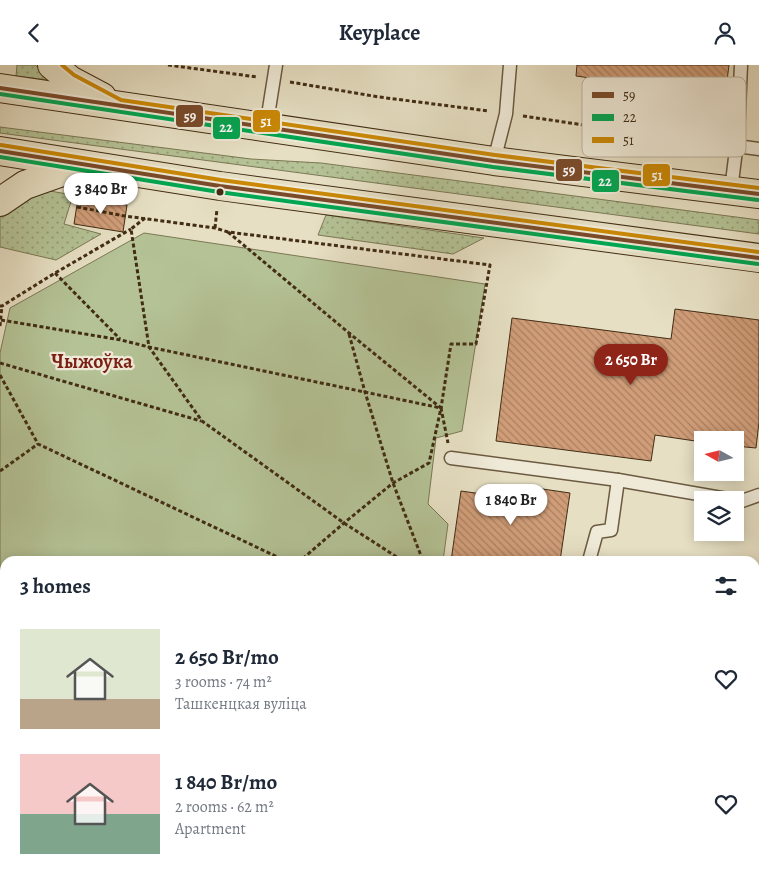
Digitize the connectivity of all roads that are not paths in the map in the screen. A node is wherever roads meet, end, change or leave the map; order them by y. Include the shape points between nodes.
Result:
1 (52, 65) edge
2 (276, 65) edge
3 (510, 65) edge
4 (0, 88) edge
5 (119, 106) junction
6 (266, 127) junction
7 (746, 144) edge
8 (759, 149) edge
9 (0, 151) edge
10 (735, 157) edge
11 (494, 161) junction
12 (83, 165) junction
13 (731, 190) junction
14 (759, 194) edge
15 (0, 202) edge
16 (759, 258) edge
17 (451, 458) road end
18 (618, 479) junction
19 (694, 493) edge
20 (759, 495) edge
21 (744, 500) edge
22 (590, 556) edge

1 - 5 main road via 70,79
2 - 6 lane
3 - 11 lane via 506,114
4 - 5 main road
5 - 6 main road
6 - 11 main road
7 - 8 lane
9 - 12 main road
10 - 13 lane
11 - 13 main road
12 - 15 main road via 25,185
12 - 16 main road via 230,188
13 - 14 main road
17 - 18 lane
18 - 19 lane
18 - 22 lane via 611,530 597,532
20 - 21 lane

